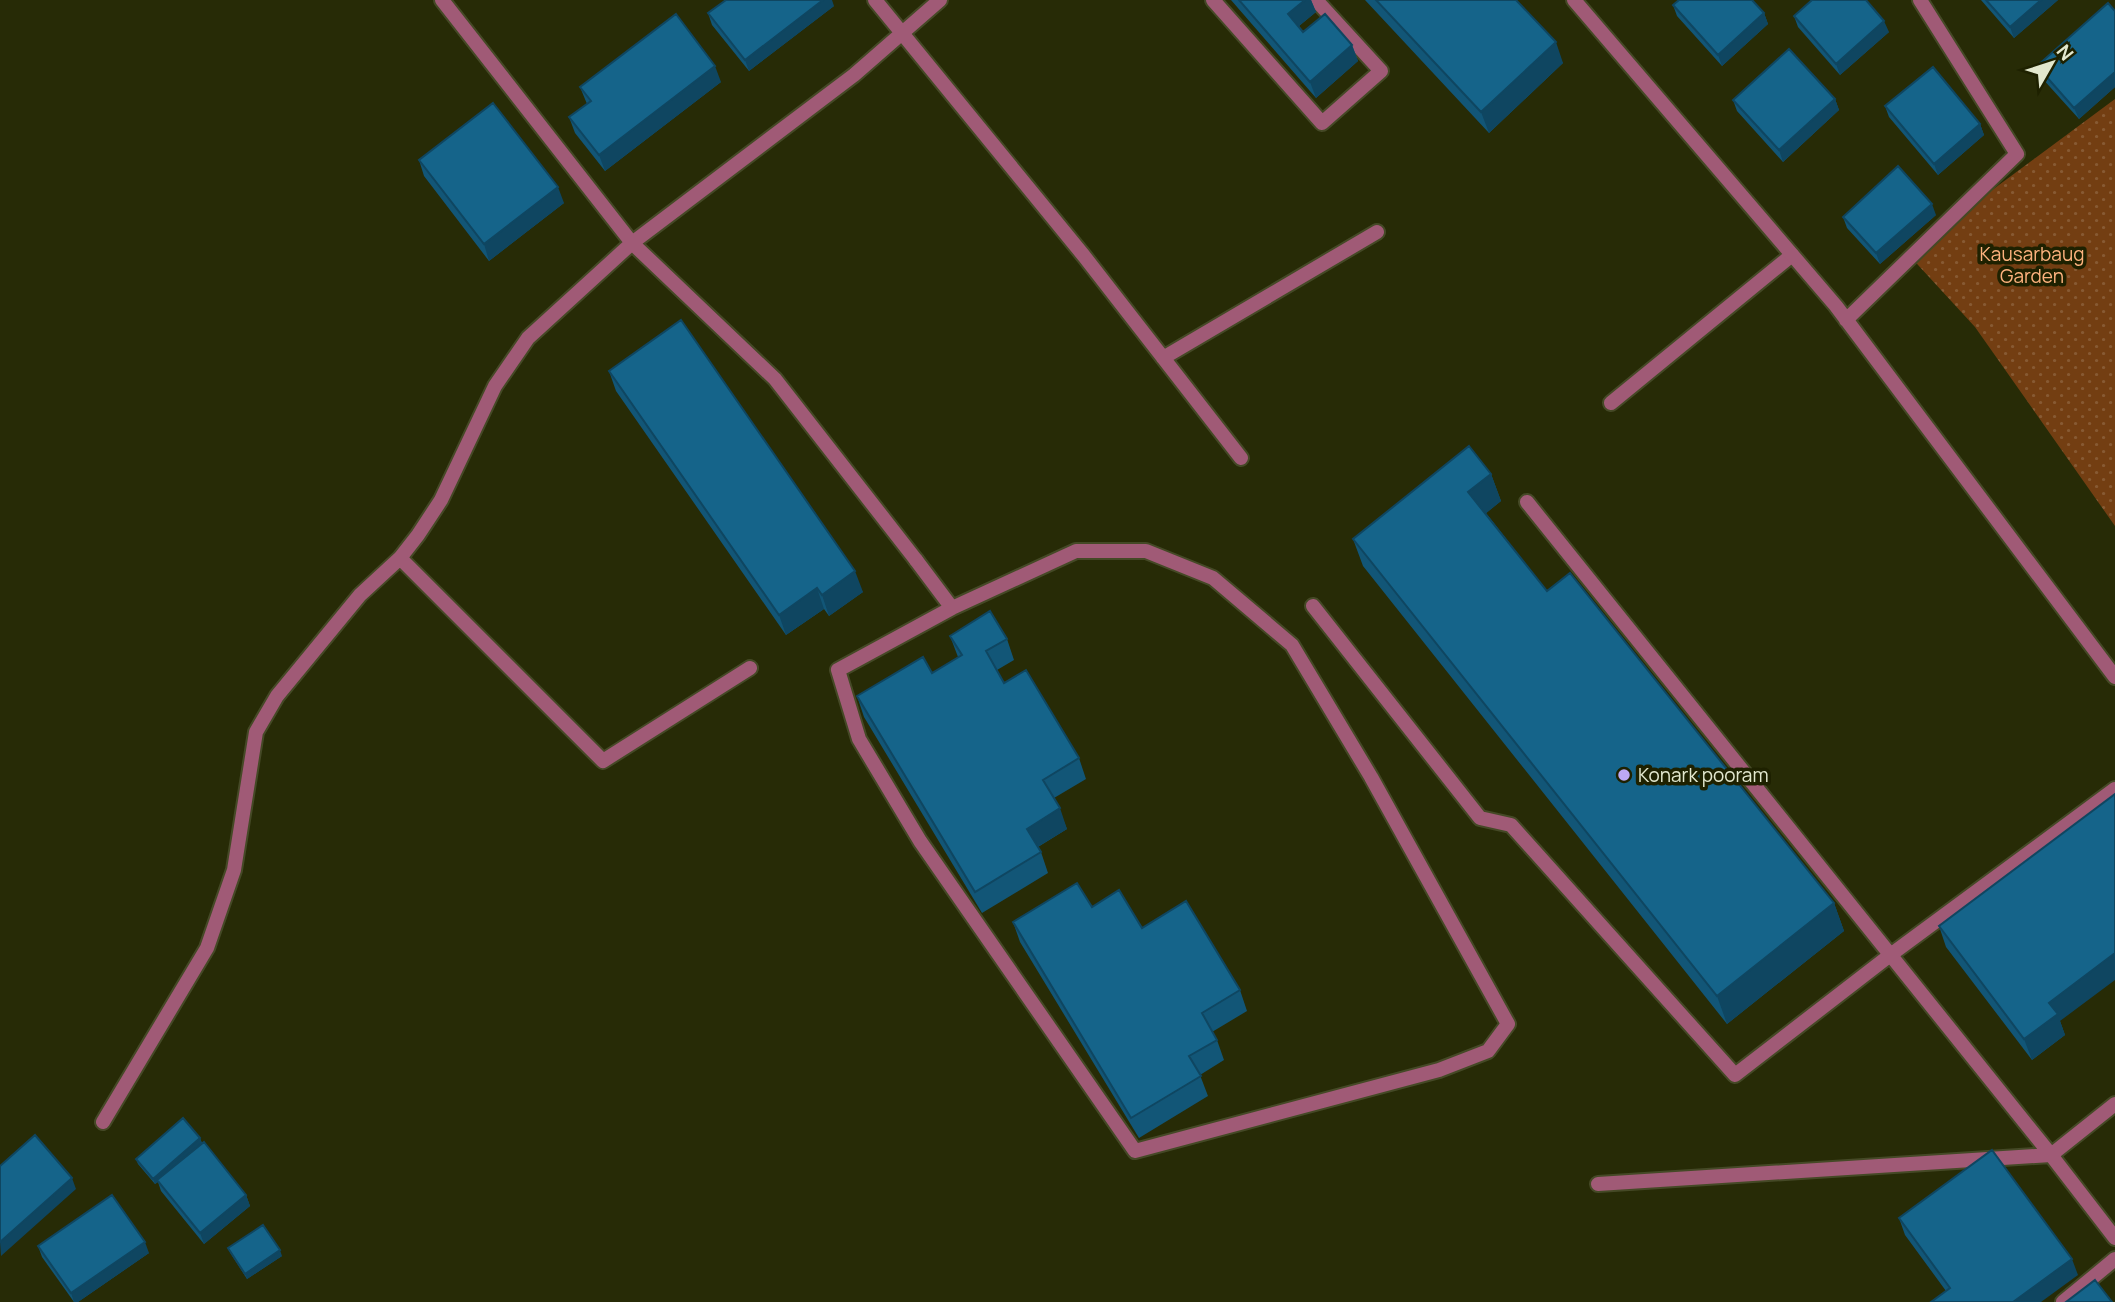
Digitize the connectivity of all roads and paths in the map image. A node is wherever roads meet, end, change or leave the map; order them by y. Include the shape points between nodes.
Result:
1 (442, 0) edge
2 (875, 0) edge
3 (940, 0) edge
4 (1213, 0) edge
5 (1316, 0) edge
6 (1574, 0) edge
7 (1920, 0) edge
8 (902, 33) junction
9 (1377, 232) dead end
10 (632, 243) junction
11 (1792, 256) junction
12 (1846, 320) junction
13 (1163, 358) junction
14 (1611, 404) dead end
15 (1241, 458) dead end
16 (1527, 502) dead end
17 (400, 558) junction
18 (1313, 606) dead end
19 (952, 608) junction
20 (750, 667) dead end
21 (2115, 677) edge
22 (2115, 789) edge
23 (1889, 956) junction
24 (2115, 1104) edge
25 (103, 1122) dead end
26 (2051, 1155) junction
27 (1598, 1184) dead end
28 (2115, 1238) edge
29 (2115, 1259) edge
30 (2063, 1302) edge

1 - 10 street
2 - 8 street
3 - 8 street
4 - 5 street via 1322,123 1381,71
6 - 11 street
7 - 12 street via 2017,154
8 - 10 street via 854,75
8 - 13 street
9 - 13 street
10 - 17 street via 528,338 495,386 441,500
10 - 19 street via 775,379
11 - 12 street
11 - 14 street
12 - 21 street
13 - 15 street
16 - 23 street
17 - 20 street via 603,761
17 - 25 street via 360,595 285,686 256,732 234,870 207,947
18 - 23 street via 1480,818 1511,824 1735,1075
19 - 19 street via 1076,551 1146,551 1213,578 1292,645 1371,777 1508,1024 1488,1051 1439,1070 1135,1151 920,841 859,739 838,670
22 - 23 street
23 - 26 street
24 - 26 street
26 - 27 street
26 - 28 street
29 - 30 street

